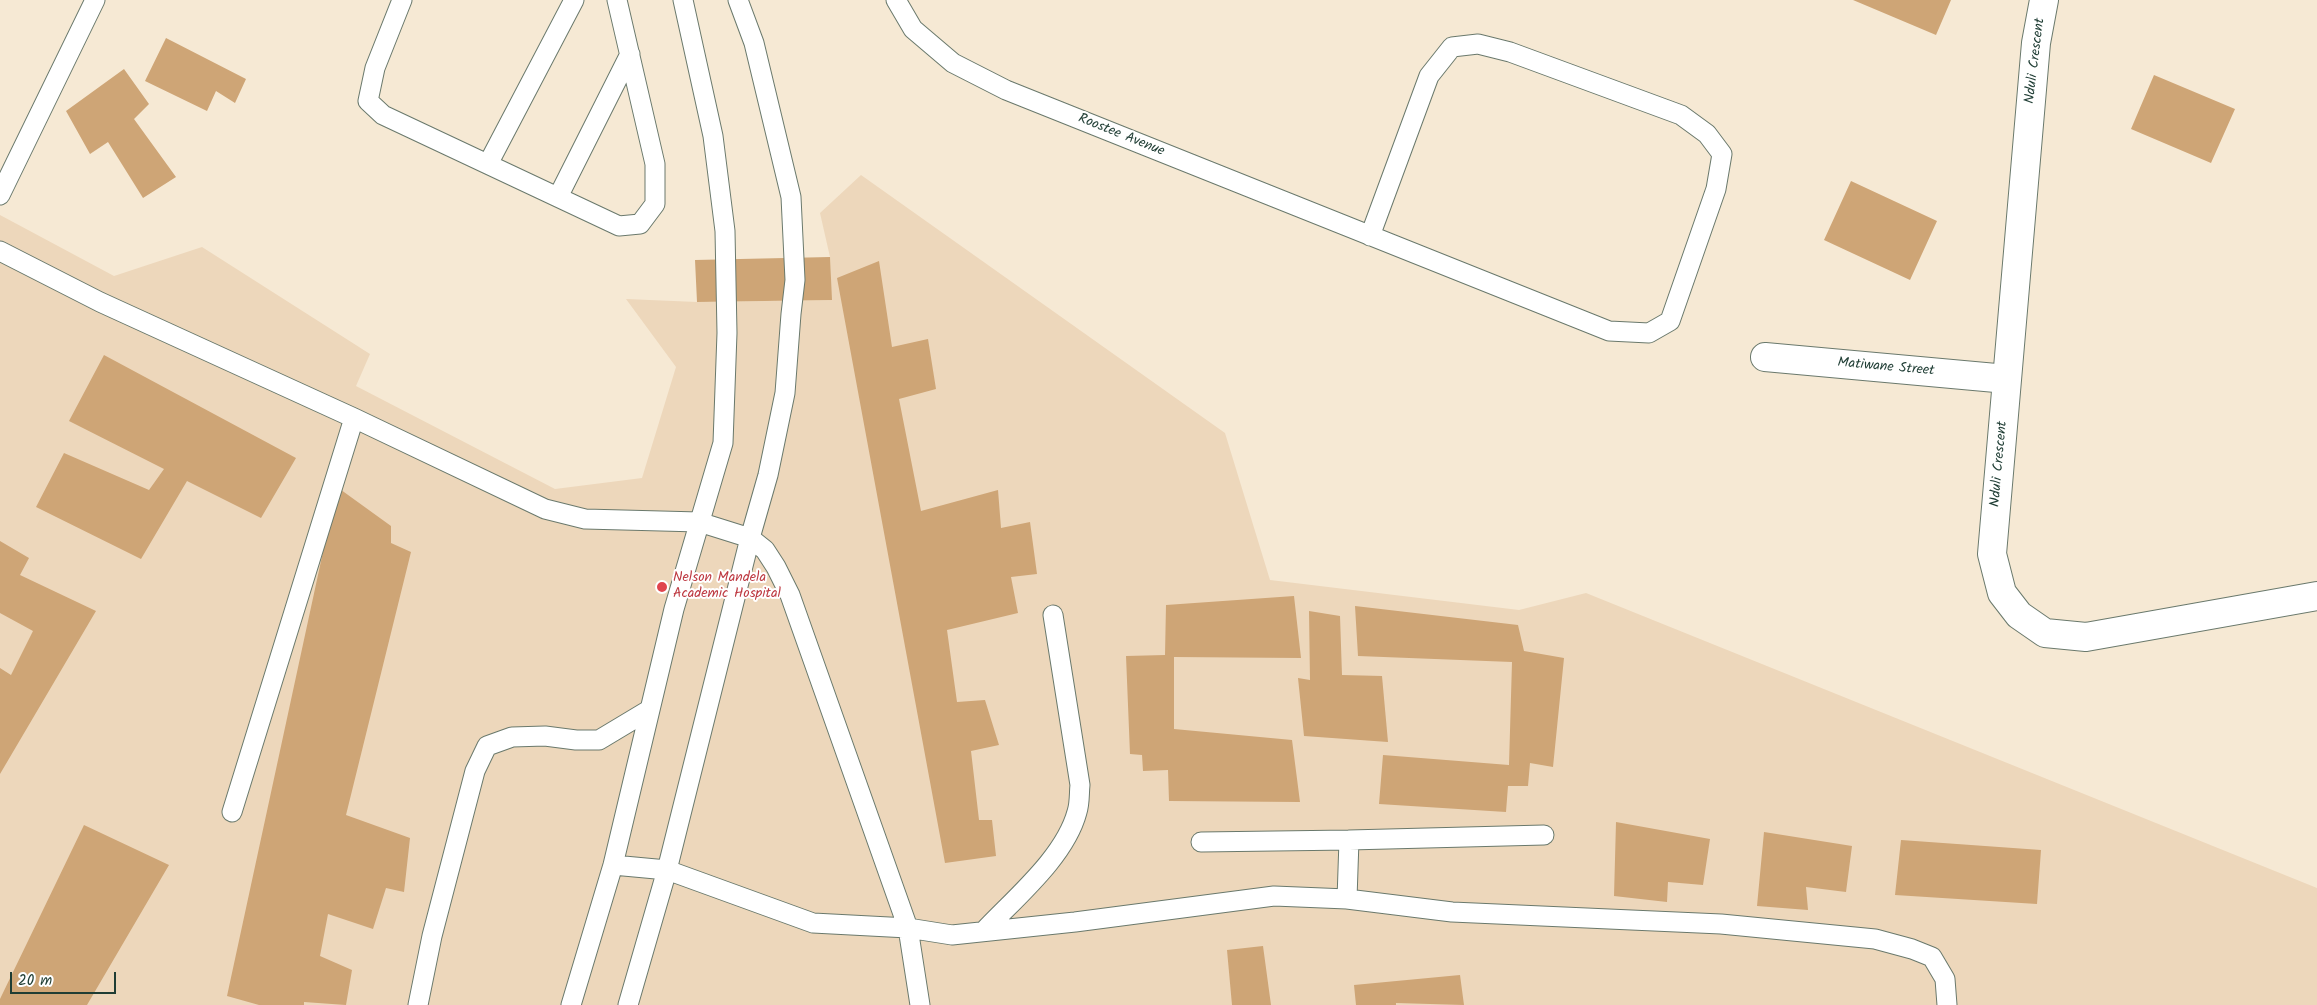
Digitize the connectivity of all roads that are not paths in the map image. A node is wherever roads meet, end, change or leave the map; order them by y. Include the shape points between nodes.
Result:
1 (95, 0) edge
2 (402, 0) edge
3 (574, 0) edge
4 (617, 0) edge
5 (683, 0) edge
6 (738, 0) edge
7 (896, 0) edge
8 (2044, 0) edge
9 (630, 54) junction
10 (488, 164) junction
11 (0, 195) edge
12 (558, 197) junction
13 (1370, 236) junction
14 (0, 251) edge
15 (1765, 357) dead end
16 (2007, 379) junction
17 (354, 418) junction
18 (699, 522) junction
19 (750, 538) junction
20 (2317, 596) edge
21 (1053, 615) dead end
22 (648, 710) junction
23 (232, 812) dead end
24 (1544, 835) dead end
25 (1349, 840) junction
26 (1201, 842) dead end
27 (613, 866) junction
28 (667, 870) junction
29 (1347, 899) junction
30 (908, 928) junction
31 (984, 931) junction
32 (418, 1005) edge
33 (571, 1005) edge
34 (628, 1005) edge
35 (920, 1005) edge
36 (1947, 1005) edge

1 - 11 lane
2 - 10 lane via 375,68 368,101 383,114
3 - 10 lane
4 - 9 lane
5 - 18 lane via 713,136 725,231 727,333 723,443
6 - 19 lane via 754,43 791,198 796,280 790,314 785,393 768,475
7 - 13 lane, Roostee Avenue via 913,29 953,63 1006,90
8 - 16 street, Nduli Crescent via 2036,43
9 - 12 lane
9 - 12 lane via 655,164 655,204 640,224 619,226
10 - 12 lane
13 - 13 lane, Roostee Avenue via 1609,331 1649,332 1670,321 1716,189 1722,154 1707,134 1682,115 1510,52 1478,44 1452,46 1429,76
14 - 17 lane via 100,302
15 - 16 street, Matiwane Street
16 - 20 street, Nduli Crescent via 1992,554 2002,593 2019,616 2045,633 2086,637
17 - 18 lane via 545,509 585,519
17 - 23 lane
18 - 19 lane
18 - 22 lane
19 - 28 lane
19 - 30 lane via 770,558 790,596
21 - 31 lane via 1080,785 1078,811 1067,836 1045,867
22 - 27 lane
22 - 32 lane via 599,740 512,737 488,746 475,771 432,936
24 - 25 lane
25 - 26 lane
25 - 29 lane
27 - 28 lane
27 - 33 lane
28 - 30 lane via 813,923
28 - 34 lane
29 - 31 lane via 1274,896
29 - 36 lane via 1452,912 1720,924 1875,939 1932,957 1945,979
30 - 31 lane via 952,935
30 - 35 lane

